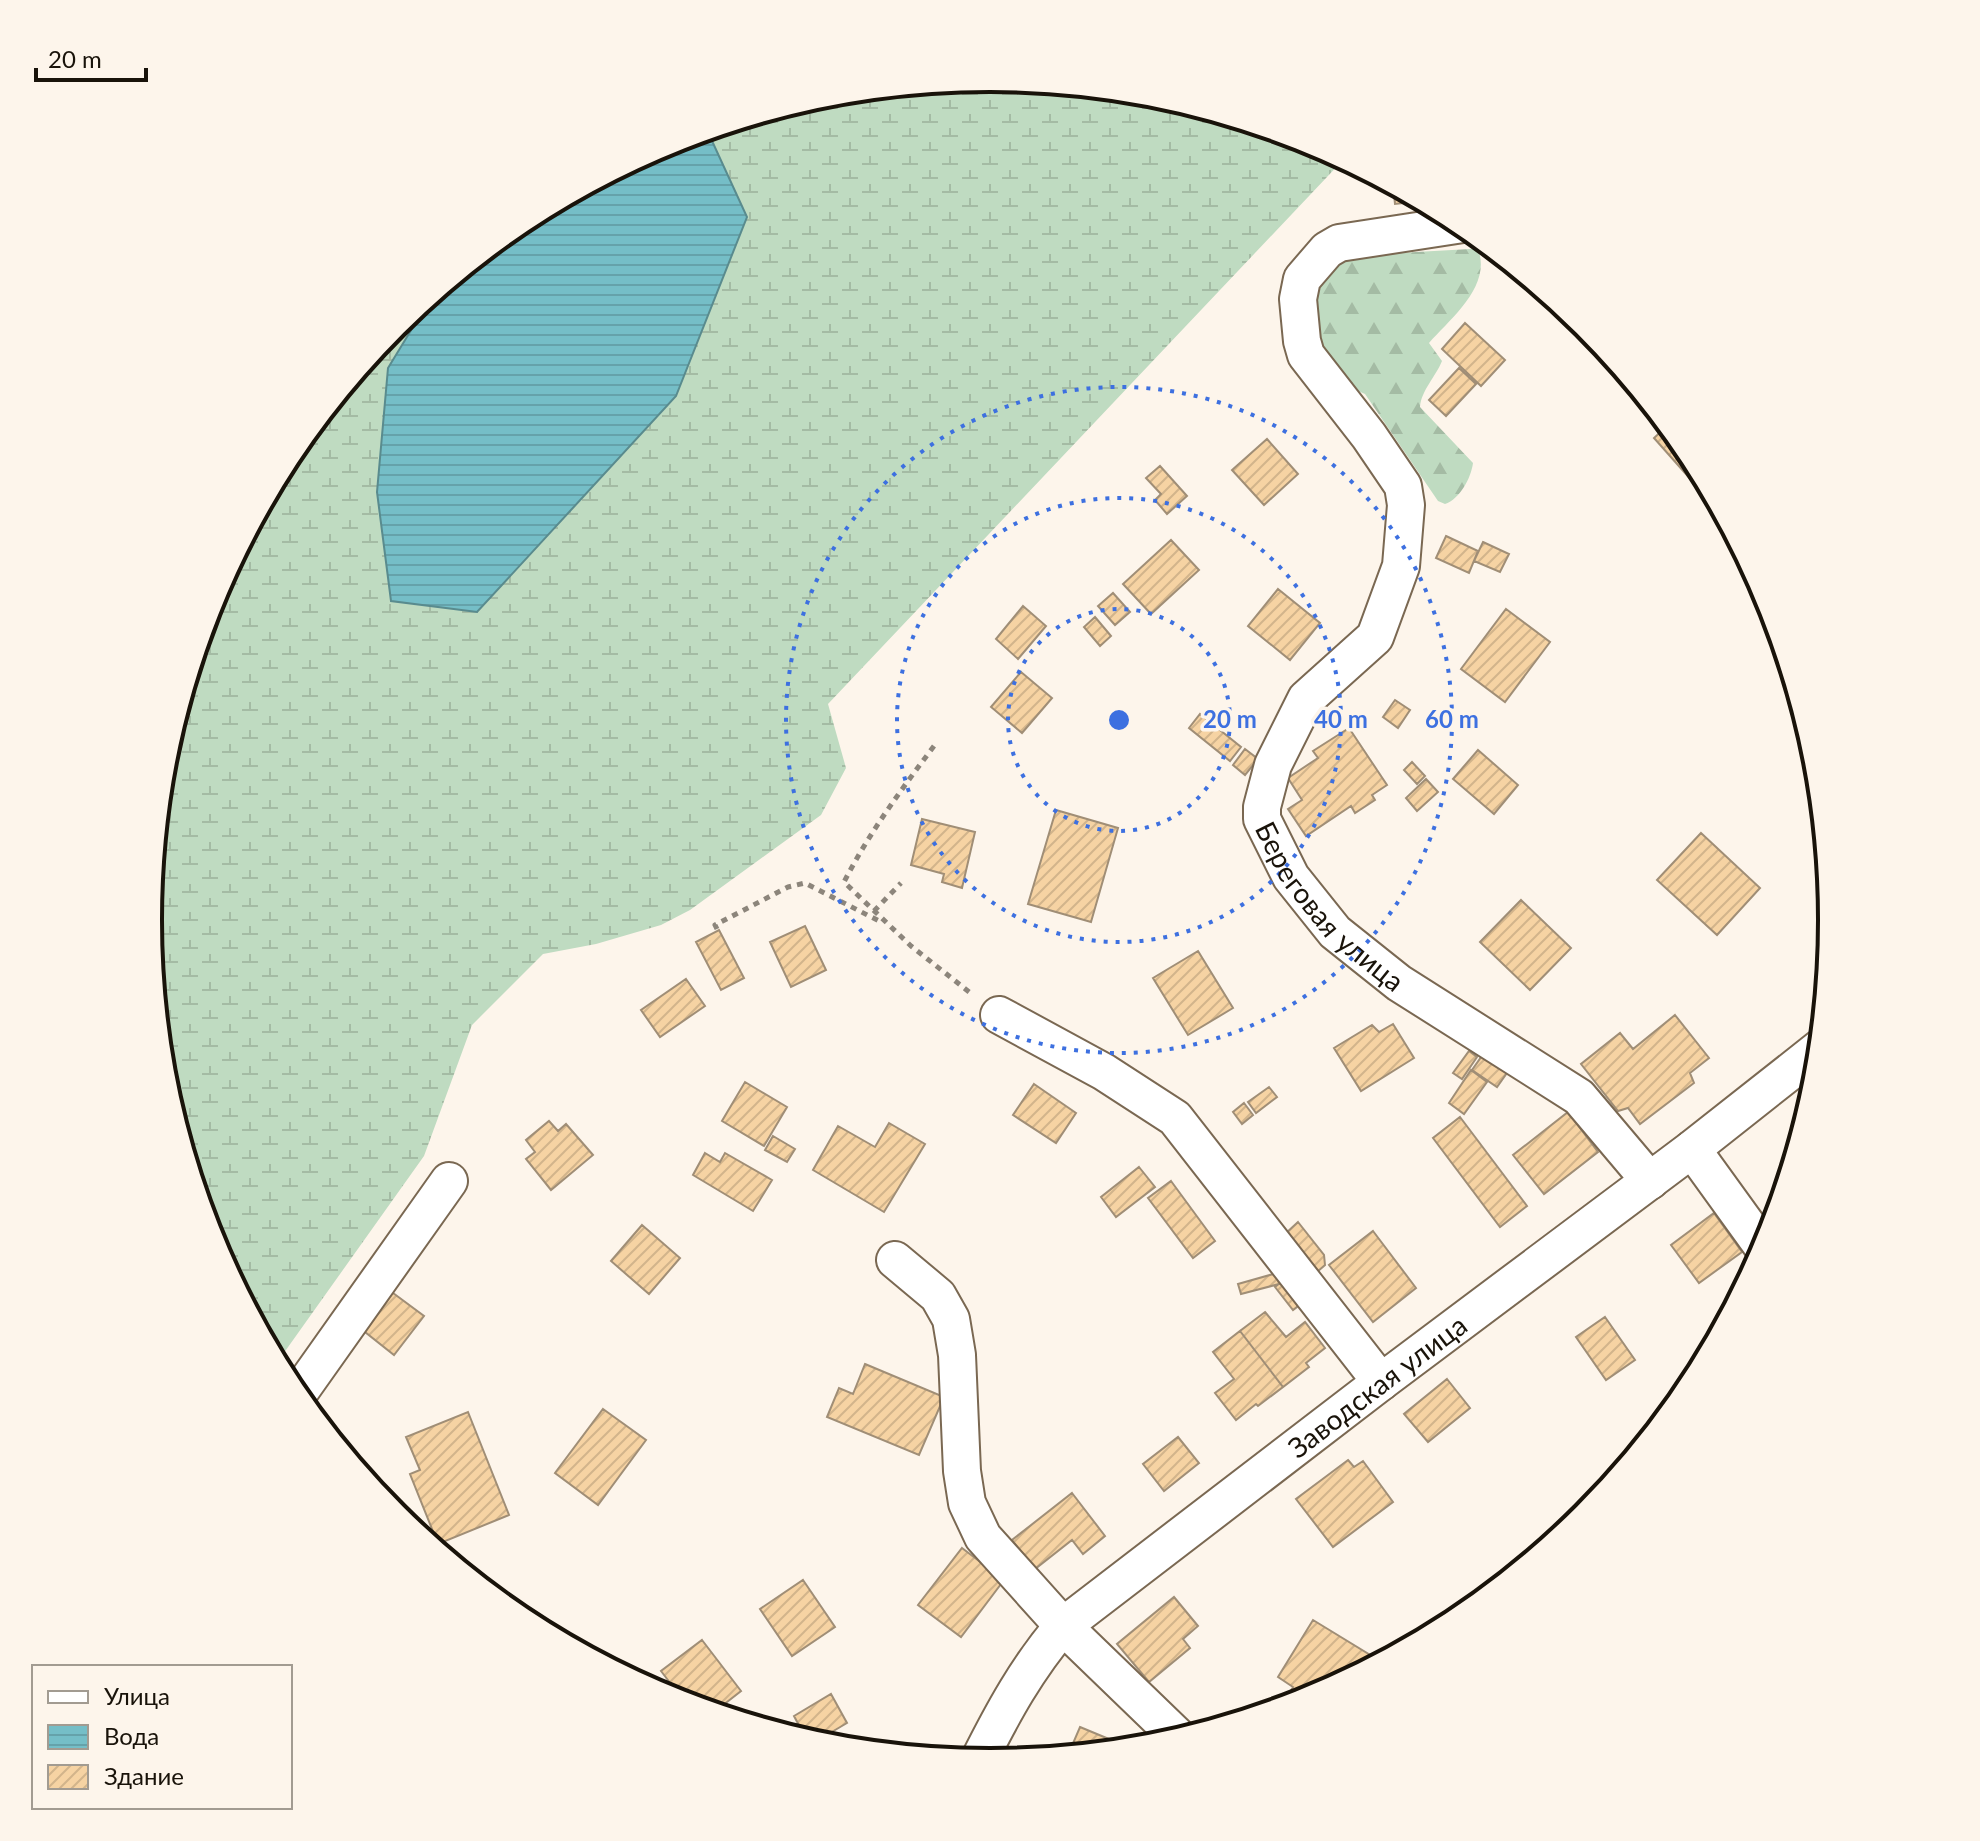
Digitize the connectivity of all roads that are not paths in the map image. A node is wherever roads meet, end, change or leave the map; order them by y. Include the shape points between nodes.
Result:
1 (1442, 227) edge
2 (999, 1015) road end
3 (1807, 1059) edge
4 (1692, 1149) junction
5 (449, 1181) dead end
6 (1650, 1181) junction
7 (1755, 1237) edge
8 (895, 1260) dead end
9 (1381, 1382) junction
10 (304, 1385) edge
11 (1063, 1626) junction
12 (1170, 1729) edge
13 (984, 1749) edge

1 - 6 street, Береговая улица via 1344,241 1327,250 1302,279 1298,299 1306,355 1403,486 1406,528 1399,577 1375,637 1306,699 1273,765 1261,813 1291,877 1335,932 1399,983 1579,1097
2 - 9 street via 1175,1118
3 - 4 street, Заводская улица
4 - 6 street, Заводская улица
4 - 7 street
5 - 10 street
6 - 9 street, Заводская улица
8 - 11 street via 938,1296 951,1319 962,1471 972,1514 983,1537
9 - 11 street, Заводская улица
11 - 12 street
11 - 13 street, Заводская улица via 1009,1699

